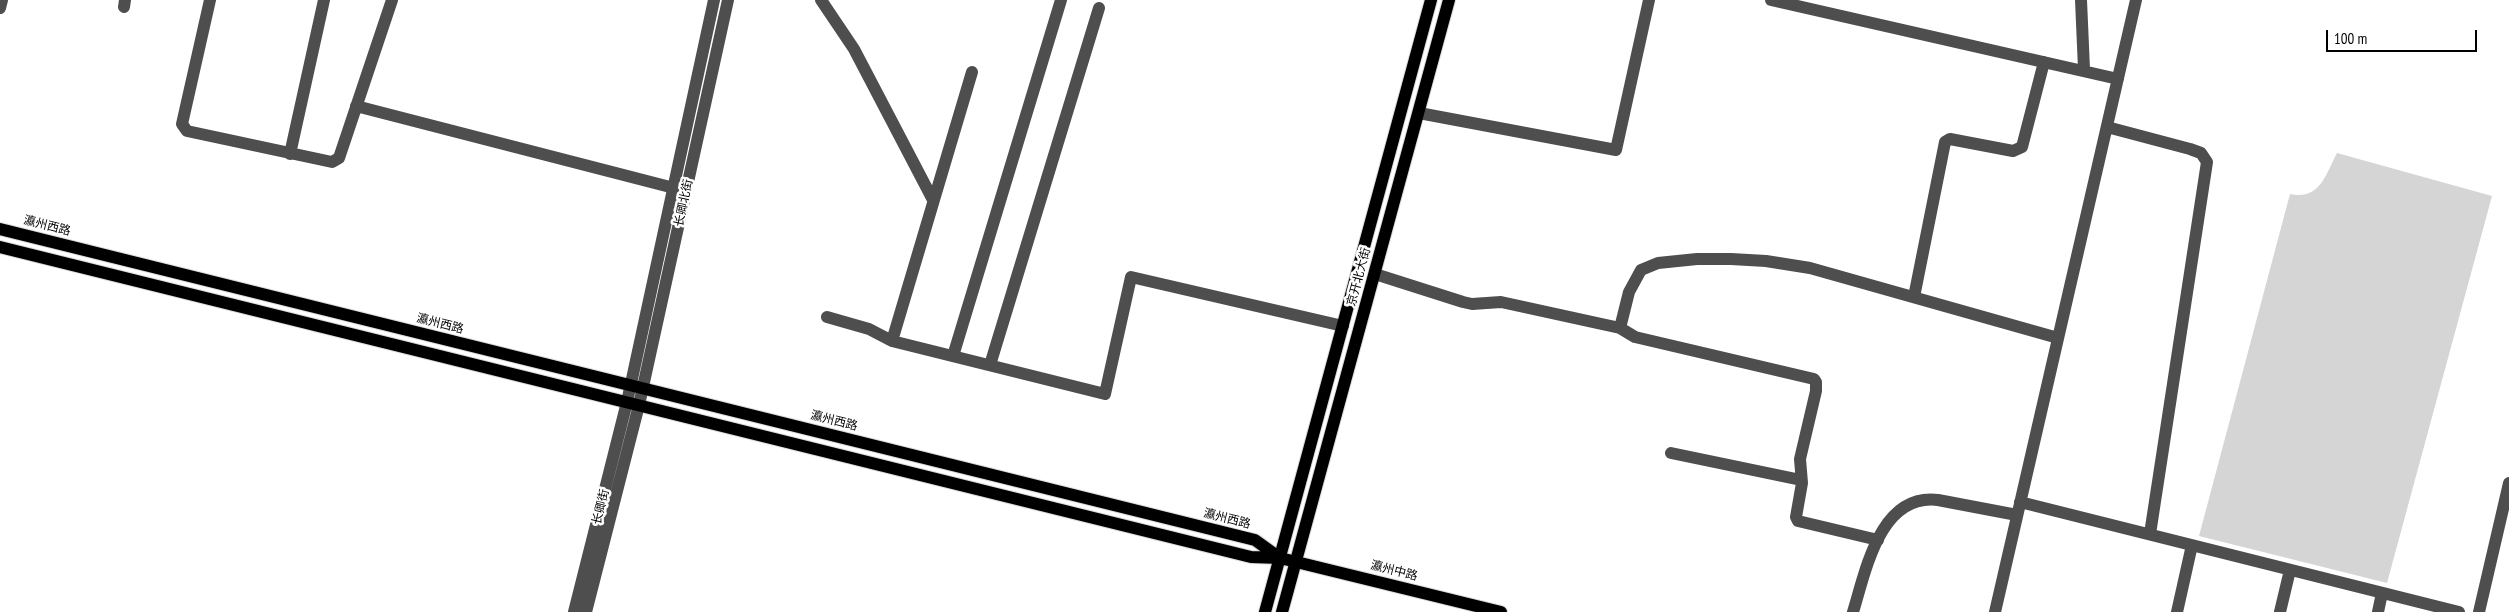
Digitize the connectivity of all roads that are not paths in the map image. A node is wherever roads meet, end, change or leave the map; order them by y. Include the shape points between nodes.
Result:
1 (2, 0) edge
2 (210, 0) edge
3 (324, 0) edge
4 (392, 0) edge
5 (714, 0) edge
6 (728, 0) edge
7 (822, 0) edge
8 (1061, 0) edge
9 (1431, 0) edge
10 (1449, 0) edge
11 (1649, 0) edge
12 (1771, 0) edge
13 (2081, 0) edge
14 (2136, 0) edge
15 (0, 8) edge
16 (1099, 8) dead end
17 (2044, 62) junction
18 (2084, 69) dead end
19 (972, 72) dead end
20 (2118, 79) junction
21 (356, 106) junction
22 (1419, 113) junction
23 (2106, 127) junction
24 (290, 154) junction
25 (674, 188) junction
26 (934, 200) junction
27 (0, 229) edge
28 (0, 247) edge
29 (1374, 274) junction
30 (1914, 297) junction
31 (827, 316) dead end
32 (1343, 326) junction
33 (1620, 328) junction
34 (2058, 338) junction
35 (892, 341) junction
36 (953, 356) junction
37 (990, 365) junction
38 (637, 387) junction
39 (633, 404) junction
40 (1671, 453) dead end
41 (1801, 480) junction
42 (2509, 483) edge
43 (2020, 502) junction
44 (2017, 515) junction
45 (2150, 534) junction
46 (1878, 540) junction
47 (2192, 545) junction
48 (1280, 558) junction
49 (1295, 562) junction
50 (2290, 570) junction
51 (2382, 593) junction
52 (577, 611) edge
53 (1265, 612) edge
54 (1282, 612) edge
55 (1501, 612) edge
56 (1853, 612) edge
57 (1995, 612) edge
58 (2177, 612) edge
59 (2280, 612) edge
60 (2378, 612) edge
61 (2459, 612) edge
62 (2479, 612) edge

1 - 15 street
2 - 24 street via 182,124 187,131
3 - 24 street
4 - 21 street
5 - 25 street, 长卿北街
6 - 38 street, 长卿北街
7 - 26 street via 854,49
8 - 36 street
9 - 32 main road, 京开北大街
10 - 22 main road, 京开北大街
11 - 22 street via 1616,150
12 - 17 street
13 - 18 street
14 - 20 street
16 - 37 street
17 - 20 street
17 - 30 street via 2022,147 2013,151 1950,138 1945,142
19 - 26 street
20 - 23 street
21 - 24 street via 339,158 332,162
21 - 25 street
22 - 29 main road, 京开北大街
23 - 34 street
23 - 45 street via 2190,149 2201,153 2207,162
25 - 38 street, 长卿北街
26 - 35 street
27 - 38 main road, 瀛州西路
28 - 39 main road
29 - 33 street via 1463,302 1501,302
29 - 49 main road, 京开北大街
30 - 33 street via 1810,268 1766,261 1697,258 1658,263 1641,270 1629,292
30 - 34 street
31 - 35 street via 869,329
32 - 37 street via 1131,278 1105,394
32 - 48 main road, 京开北大街
33 - 41 street via 1635,337 1814,379 1816,392 1800,459
34 - 43 street
35 - 36 street
36 - 37 street
38 - 39 street, 长卿北街
38 - 48 main road, 瀛州西路 via 1255,540
39 - 48 main road via 1251,557
39 - 52 street, 长卿街
40 - 41 street
41 - 46 street via 1798,520
42 - 62 street
43 - 44 street
43 - 45 street
44 - 46 street via 1927,498 1915,501 1894,514 1886,522
44 - 57 street
45 - 47 street
46 - 56 street
47 - 50 street
47 - 58 street
48 - 49 main road, 瀛州中路
48 - 53 main road, 京开北大街
49 - 54 main road, 京开北大街
49 - 55 main road, 瀛州中路
50 - 51 street
50 - 59 street
51 - 60 street
51 - 61 street

